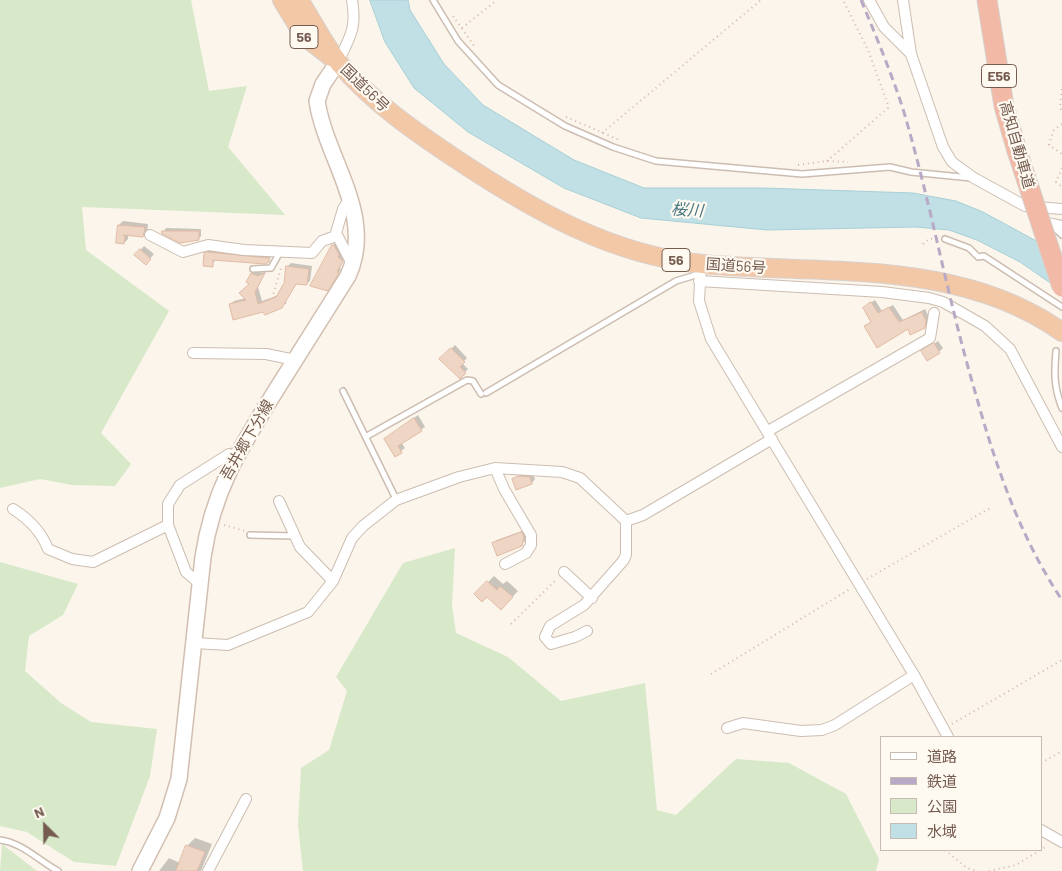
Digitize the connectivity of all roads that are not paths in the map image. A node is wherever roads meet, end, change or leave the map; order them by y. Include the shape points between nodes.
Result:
1 (282, 0) edge
2 (299, 0) edge
3 (352, 0) edge
4 (432, 0) edge
5 (869, 0) edge
6 (903, 0) edge
7 (987, 0) edge
8 (911, 54) junction
9 (338, 62) junction
10 (974, 178) junction
11 (350, 198) junction
12 (1018, 202) junction
13 (1062, 209) edge
14 (1048, 223) junction
15 (1062, 226) edge
16 (150, 235) dead end
17 (1062, 235) edge
18 (336, 236) junction
19 (945, 239) road end
20 (282, 252) junction
21 (352, 265) junction
22 (253, 269) dead end
23 (700, 273) junction
24 (1062, 287) edge
25 (1062, 307) edge
26 (934, 313) dead end
27 (1062, 332) edge
28 (1056, 351) dead end
29 (193, 352) dead end
30 (295, 360) junction
31 (343, 391) dead end
32 (1062, 408) edge
33 (770, 435) junction
34 (367, 436) junction
35 (1062, 447) edge
36 (235, 456) junction
37 (496, 468) junction
38 (396, 500) junction
39 (279, 501) dead end
40 (13, 509) dead end
41 (626, 521) junction
42 (168, 525) junction
43 (250, 535) road end
44 (295, 536) junction
45 (505, 564) dead end
46 (564, 572) road end
47 (333, 581) junction
48 (200, 584) junction
49 (592, 598) junction
50 (587, 631) dead end
51 (194, 643) junction
52 (914, 675) junction
53 (727, 728) dead end
54 (946, 733) edge
55 (246, 798) dead end
56 (1042, 831) edge
57 (0, 840) edge
58 (1060, 840) edge
59 (58, 871) edge
60 (140, 871) edge
61 (208, 871) edge

1 - 9 highway, 国道56号 / 56 via 304,36
2 - 9 highway, 国道56号 / 56
3 - 9 street via 354,29
4 - 10 lane via 458,41 498,85 565,126 612,147 656,161 802,174 890,167
5 - 8 street via 884,27
6 - 8 street
7 - 24 highway, 高知自動車道 / E56, bridge via 1004,106
8 - 10 street via 943,147 952,162
9 - 11 main road, 吾井郷下分線 via 323,84 317,101
9 - 23 highway, 国道56号 / 56 via 382,106 428,140 476,173 548,215 613,244
10 - 12 street
11 - 18 street via 340,217
11 - 21 main road, 吾井郷下分線 via 358,229
12 - 13 street via 1025,206
12 - 14 street
14 - 15 street
14 - 17 lane
16 - 20 street via 183,252 208,245
18 - 20 street via 322,241 312,253
18 - 21 street
19 - 25 lane via 970,248 978,257 984,256
20 - 22 lane via 271,268
21 - 30 main road, 吾井郷下分線
23 - 27 highway, 国道56号 / 56 via 871,274 927,279 954,284 1021,307
23 - 33 street via 702,314 711,339
23 - 34 lane via 676,281 484,393 473,381 467,380
23 - 35 street via 882,292 943,302 985,326 1010,349
26 - 33 street via 930,338
28 - 32 lane via 1055,389
29 - 30 street via 266,354
30 - 36 main road, 吾井郷下分線
31 - 34 lane
33 - 41 street via 643,515
33 - 52 street
34 - 38 lane
36 - 42 street via 229,454 180,485 168,504
36 - 48 main road, 吾井郷下分線 via 206,535
37 - 38 street via 459,477
37 - 41 street via 573,474
37 - 45 street via 504,489 531,535 531,545 526,553
38 - 47 street via 352,538
39 - 44 street
40 - 42 street via 29,520 44,538 48,549 90,563
41 - 49 street via 626,555
42 - 48 street via 186,572
43 - 44 lane
44 - 47 street via 300,547
46 - 49 street
47 - 51 street via 308,612 295,619 228,644
48 - 51 main road, 吾井郷下分線
49 - 50 street via 577,612 550,626 545,637 551,644
51 - 60 main road, 吾井郷下分線 via 179,779 167,818
52 - 53 street via 836,725 822,730 772,729 743,723
52 - 54 street
55 - 61 street
56 - 58 street
57 - 59 lane via 9,841

